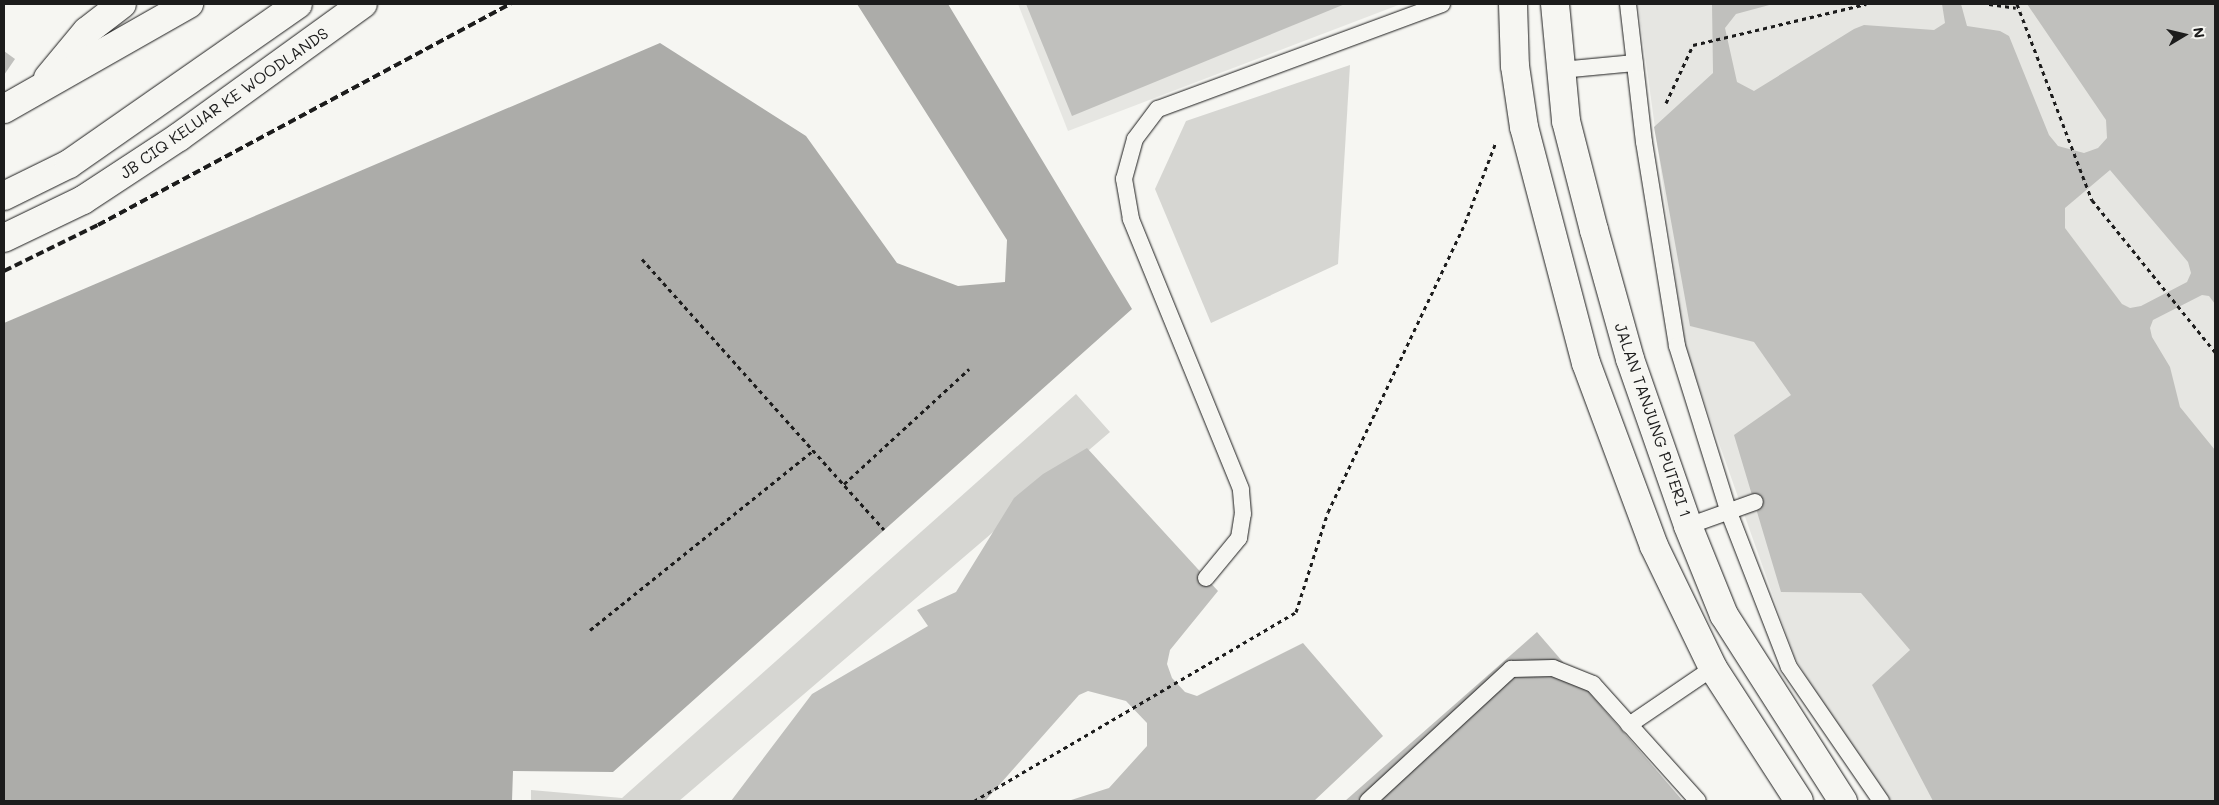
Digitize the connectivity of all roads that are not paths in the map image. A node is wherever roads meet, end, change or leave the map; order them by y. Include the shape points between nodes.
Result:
1 (122, 4) edge
2 (189, 4) edge
3 (298, 4) edge
4 (363, 4) edge
5 (1442, 4) edge
6 (1513, 4) edge
7 (1556, 4) edge
8 (1628, 4) edge
9 (1635, 63) junction
10 (1561, 70) junction
11 (34, 94) junction
12 (4, 109) edge
13 (4, 196) edge
14 (1594, 230) junction
15 (4, 238) edge
16 (1554, 245) junction
17 (1755, 502) dead end
18 (1728, 510) junction
19 (1688, 526) junction
20 (1206, 578) dead end
21 (1713, 668) junction
22 (1629, 725) junction
23 (1368, 801) edge
24 (1698, 801) edge
25 (1799, 801) edge
26 (1843, 801) edge
27 (1881, 801) edge

1 - 11 main road via 88,31
2 - 11 main road
3 - 13 main road via 69,164
4 - 15 main road, JB CIQ KELUAR KE WOODLANDS via 179,137 83,200
5 - 20 lane via 1158,109 1135,138 1124,179 1131,219 1241,489 1243,514 1240,538
6 - 16 main road via 1515,66 1524,127
7 - 10 main road, JALAN TANJUNG PUTERI 1
8 - 9 lane
9 - 10 lane
9 - 18 lane via 1677,346
10 - 14 main road, JALAN TANJUNG PUTERI 1 via 1566,121
11 - 12 main road
14 - 16 main road
14 - 19 main road, JALAN TANJUNG PUTERI 1 via 1630,359
16 - 21 main road via 1586,364 1654,546
17 - 18 lane
18 - 19 lane
18 - 27 lane via 1789,667
19 - 26 main road, JALAN TANJUNG PUTERI 1 via 1724,615
21 - 22 lane
21 - 25 main road
22 - 23 lane via 1593,684 1554,668 1512,669
22 - 24 lane

